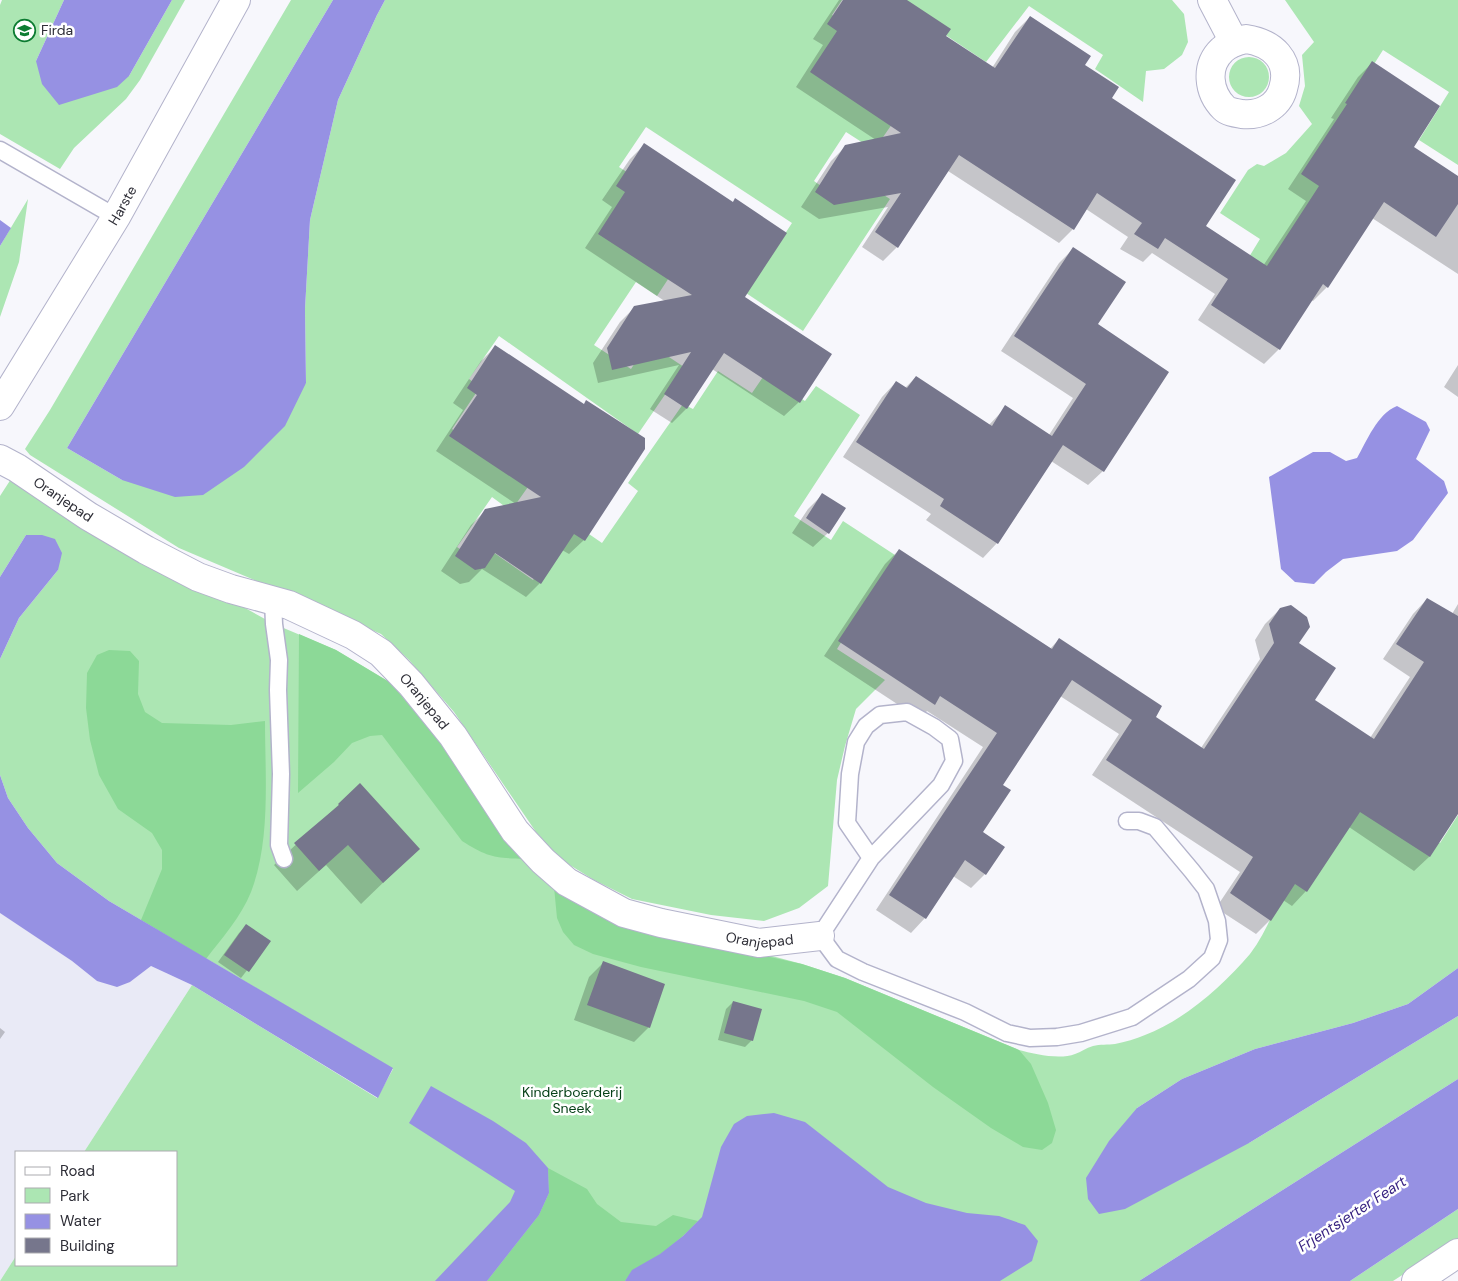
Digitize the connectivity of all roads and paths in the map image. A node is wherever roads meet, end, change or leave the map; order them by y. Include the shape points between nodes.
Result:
1 (236, 0) edge
2 (1212, 0) edge
3 (1234, 42) dead end
4 (0, 150) edge
5 (116, 216) junction
6 (0, 406) edge
7 (0, 459) edge
8 (273, 600) junction
9 (1127, 821) dead end
10 (871, 858) junction
11 (284, 859) dead end
12 (820, 936) junction
13 (1458, 1254) edge
14 (1416, 1281) edge

1 - 5 street, Harste
2 - 3 street
4 - 5 lane
5 - 6 street, Harste
7 - 8 street, Oranjepad via 96,521 198,577
8 - 11 lane via 281,774 279,845
8 - 12 street, Oranjepad via 354,635 381,653 453,736 516,830 566,882 624,913 661,923 759,943
9 - 12 lane via 1139,821 1155,827 1192,871 1206,889 1220,940 1212,958 1189,979 1132,1017 1057,1037 1030,1038 1007,1033 837,959
10 - 10 lane via 941,785 954,761 950,739 907,712 880,715 866,726 856,742 847,823
10 - 12 lane
13 - 14 street

